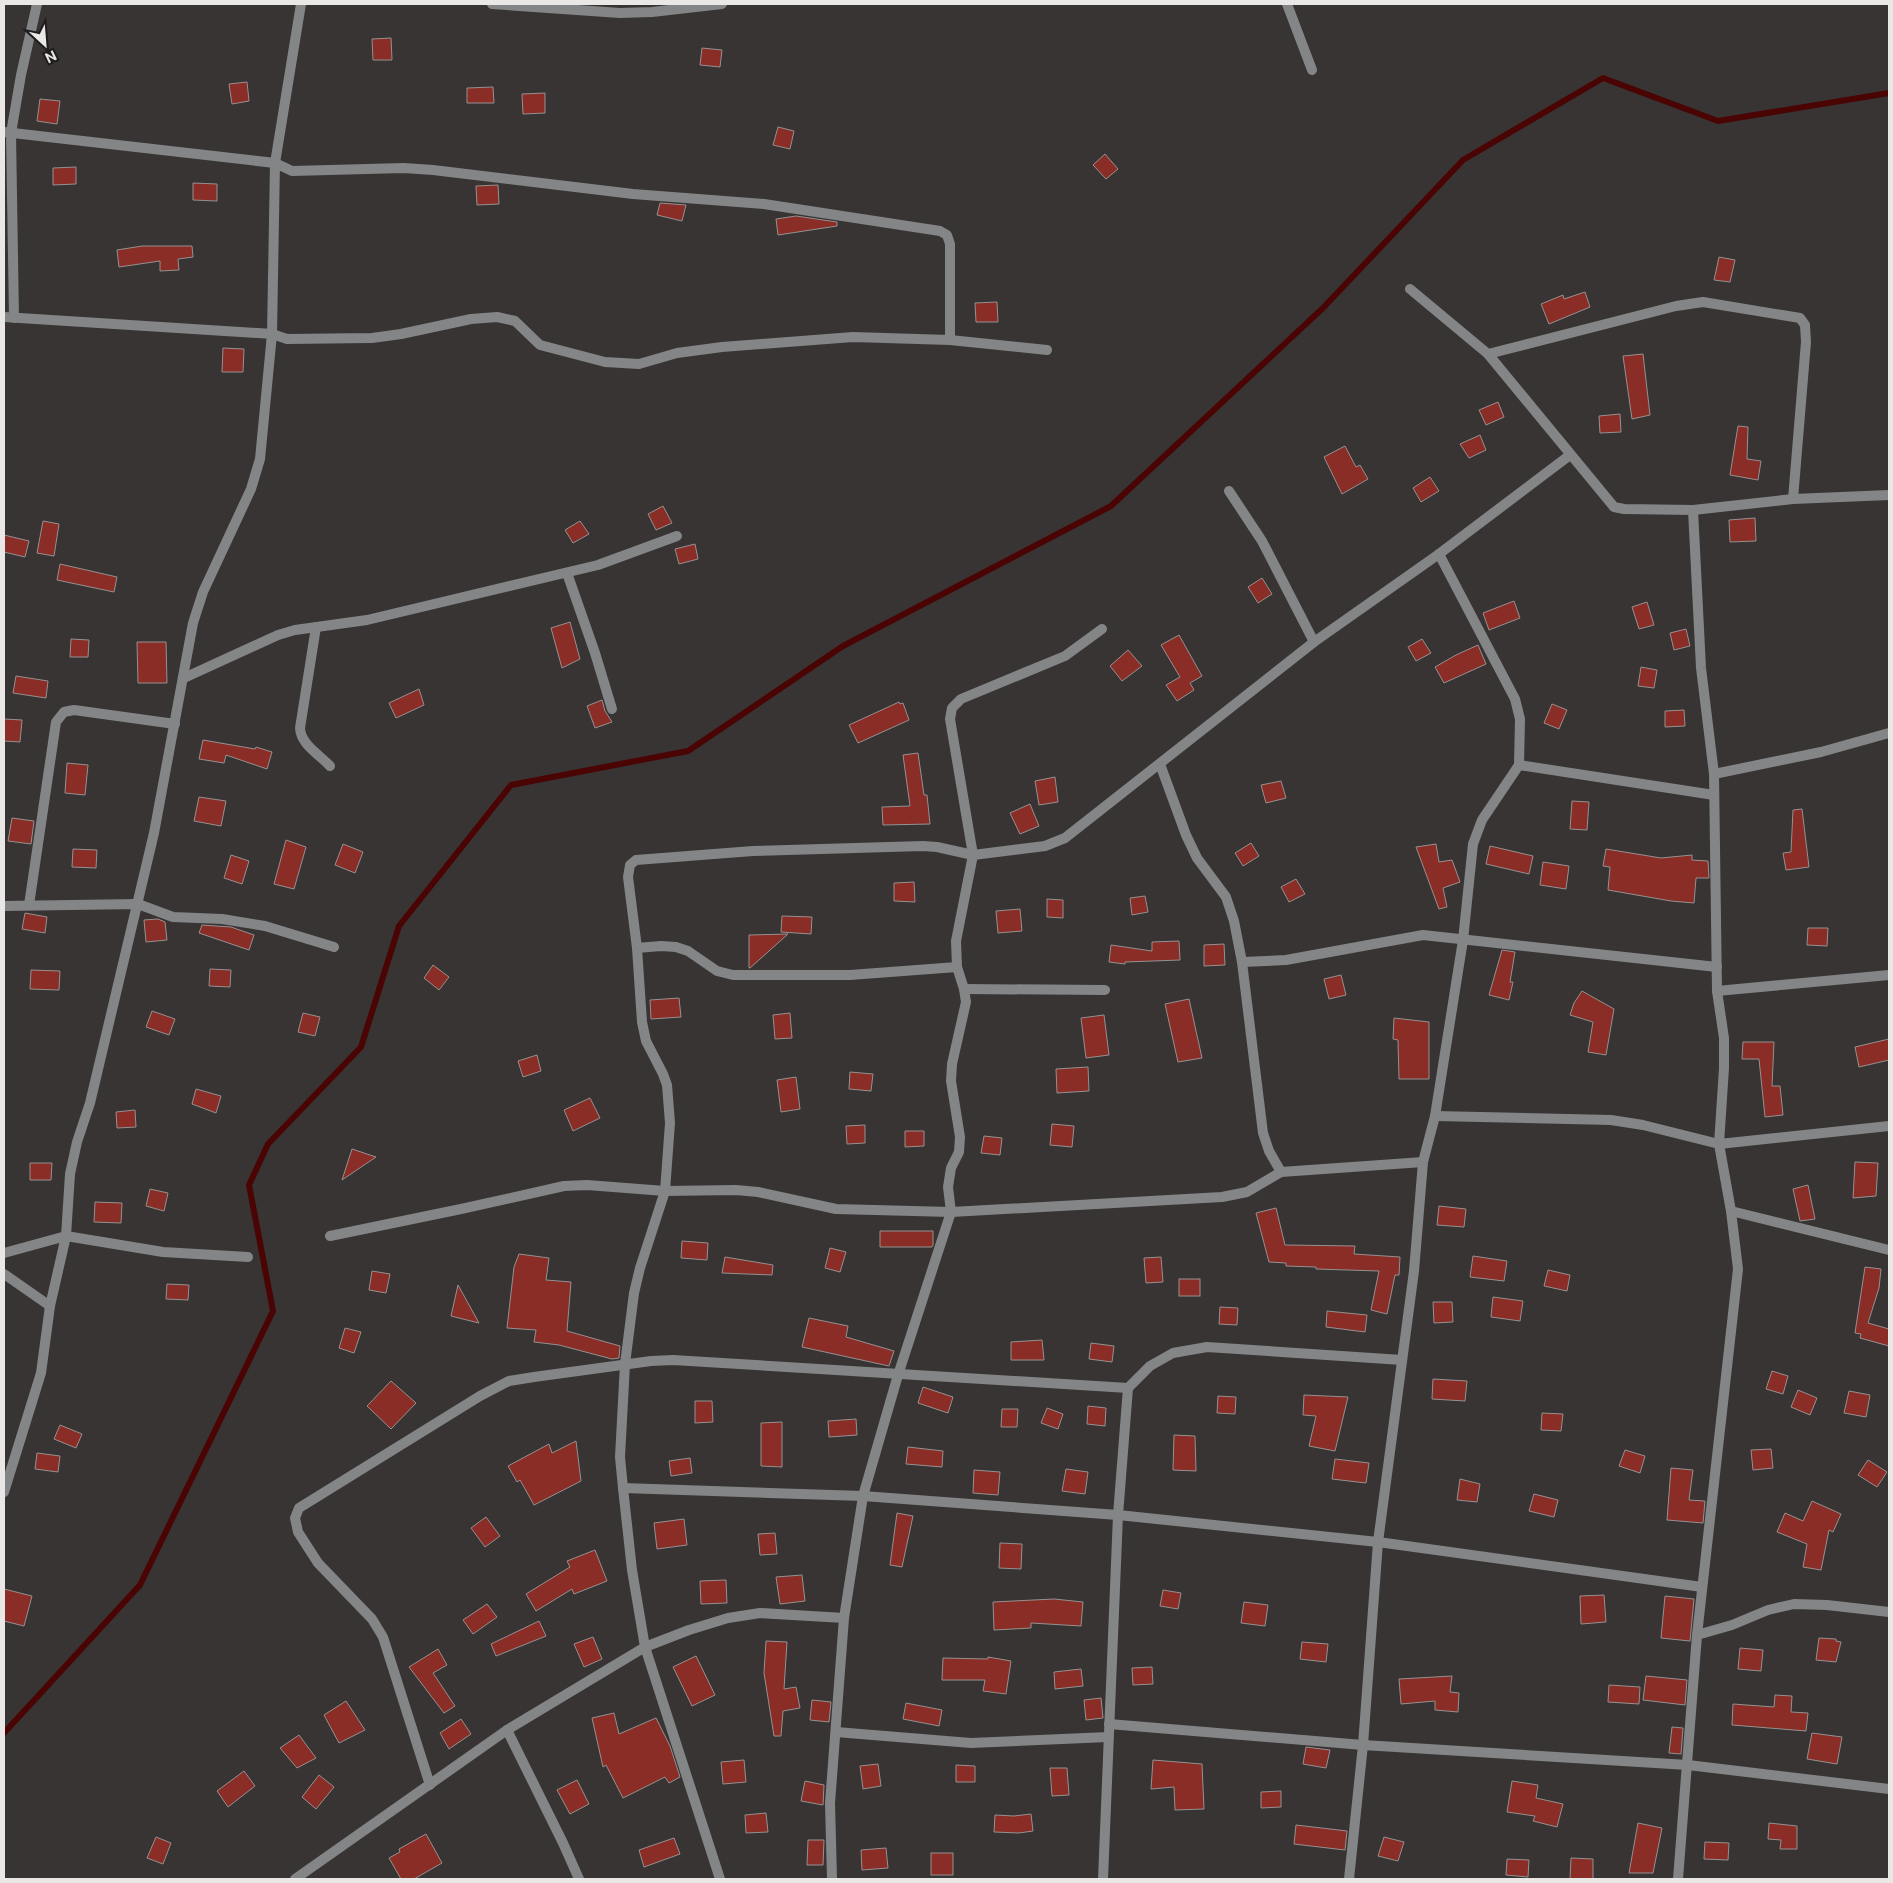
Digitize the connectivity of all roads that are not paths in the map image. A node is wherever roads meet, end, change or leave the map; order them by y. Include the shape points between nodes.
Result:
1 (37, 4) edge
2 (300, 4) edge
3 (492, 4) edge
4 (722, 4) edge
5 (1287, 4) edge
6 (1312, 70) dead end
7 (7, 133) edge
8 (275, 164) junction
9 (1410, 289) dead end
10 (9, 318) edge
11 (272, 334) junction
12 (950, 340) junction
13 (1047, 350) dead end
14 (1488, 354) junction
15 (1570, 454) junction
16 (1230, 491) dead end
17 (1889, 495) edge
18 (1793, 499) junction
19 (1693, 510) junction
20 (677, 536) dead end
21 (1439, 554) junction
22 (568, 572) junction
23 (316, 627) junction
24 (1102, 629) dead end
25 (1314, 642) junction
26 (184, 678) junction
27 (612, 709) dead end
28 (175, 724) junction
29 (1889, 733) edge
30 (1160, 764) junction
31 (1520, 765) junction
32 (330, 766) dead end
33 (1714, 774) junction
34 (1714, 795) junction
35 (973, 855) junction
36 (138, 904) junction
37 (29, 905) junction
38 (4, 906) edge
39 (1463, 940) junction
40 (334, 947) dead end
41 (637, 948) junction
42 (1242, 962) junction
43 (957, 967) junction
44 (1717, 967) junction
45 (1889, 975) edge
46 (964, 989) junction
47 (1105, 990) dead end
48 (1717, 991) junction
49 (1435, 1116) junction
50 (1889, 1126) edge
51 (1720, 1144) junction
52 (1423, 1162) junction
53 (1281, 1172) junction
54 (665, 1191) junction
55 (1731, 1211) junction
56 (952, 1212) junction
57 (66, 1236) junction
58 (330, 1236) dead end
59 (1889, 1250) edge
60 (4, 1253) edge
61 (248, 1257) dead end
62 (4, 1274) edge
63 (50, 1306) junction
64 (1402, 1360) junction
65 (625, 1364) junction
66 (898, 1375) junction
67 (1128, 1388) junction
68 (623, 1488) junction
69 (4, 1492) edge
70 (863, 1496) junction
71 (1118, 1515) junction
72 (1378, 1542) junction
73 (1702, 1587) junction
74 (1889, 1612) edge
75 (844, 1618) junction
76 (1697, 1635) junction
77 (645, 1647) junction
78 (1109, 1724) junction
79 (507, 1730) junction
80 (836, 1732) junction
81 (1108, 1738) junction
82 (1363, 1745) junction
83 (1688, 1765) junction
84 (430, 1785) junction
85 (1889, 1790) edge
86 (295, 1879) edge
87 (580, 1879) edge
88 (720, 1879) edge
89 (832, 1879) edge
90 (1103, 1879) edge
91 (1349, 1879) edge
92 (1678, 1879) edge

1 - 7 street
2 - 8 street
3 - 4 street via 620,13
5 - 6 street
7 - 8 street
7 - 10 street
8 - 11 street
8 - 12 street via 292,170 434,170 633,194 764,204 940,231 947,235 950,244
9 - 14 street
10 - 11 street
11 - 12 street via 287,339 372,338 497,317 515,321 540,345 605,362 639,364 677,353 722,347 853,337
11 - 26 street via 260,459 251,490 203,592 193,623
12 - 13 street
14 - 15 street
14 - 18 street via 1703,302 1800,318 1805,325 1806,342
15 - 19 street via 1614,507
15 - 21 street
16 - 25 street via 1262,541
17 - 18 street
18 - 19 street
19 - 33 street via 1701,668
20 - 22 street via 598,565
21 - 25 street
21 - 31 street via 1515,699 1520,719
22 - 23 street via 367,620
22 - 27 street
23 - 26 street via 278,635
23 - 32 street via 300,736
24 - 35 street via 1064,656 961,700 952,708 950,719
25 - 30 street
26 - 28 street
28 - 36 street
28 - 37 street via 74,710 64,712 56,722
29 - 33 street via 1821,752
30 - 35 street via 1065,838 1045,846
30 - 42 street via 1197,858 1226,897
31 - 34 street
31 - 39 street via 1482,820 1474,844
33 - 34 street
34 - 44 street
35 - 41 street via 923,846 753,851 636,860 630,865 628,877
35 - 43 street via 956,941
36 - 37 street
36 - 40 street via 173,916 265,926
36 - 57 street via 70,1174
37 - 38 street
39 - 42 street via 1423,935 1286,960
39 - 44 street
39 - 49 street
41 - 43 street via 676,947 688,951 717,972 734,976 850,975
41 - 54 street via 646,1041 666,1085 670,1123
42 - 53 street via 1263,1133
43 - 46 street
44 - 48 street
45 - 48 street
46 - 47 street
46 - 56 street via 966,1002 951,1081 960,1137 959,1152 951,1168 948,1187
48 - 51 street via 1724,1038
49 - 51 street via 1611,1120
49 - 52 street
50 - 51 street
51 - 55 street
52 - 53 street
52 - 64 street
53 - 56 street via 1247,1192 1222,1197
54 - 56 street via 736,1190 836,1209
54 - 58 street via 564,1186
54 - 65 street via 634,1293
55 - 59 street
55 - 73 street via 1738,1269
56 - 66 street
57 - 60 street
57 - 61 street via 163,1252
57 - 63 street
62 - 63 street
63 - 69 street via 41,1373
64 - 67 street via 1207,1347 1173,1353 1150,1366
64 - 72 street
65 - 66 street via 673,1360
65 - 68 street via 620,1457
65 - 84 street via 509,1382 480,1396 299,1508 295,1518 298,1532 318,1564 372,1619 383,1638
66 - 67 street
66 - 70 street
67 - 71 street
68 - 70 street
68 - 77 street
70 - 71 street
70 - 75 street
71 - 72 street
71 - 78 street
72 - 73 street
72 - 82 street
73 - 76 street
74 - 76 street via 1794,1604
75 - 77 street via 760,1612 688,1630
75 - 80 street
76 - 83 street
77 - 79 street
77 - 88 street
78 - 81 street
78 - 82 street
79 - 84 street
79 - 87 street
80 - 81 street via 971,1743
80 - 89 street via 830,1803
81 - 90 street
82 - 83 street
82 - 91 street
83 - 85 street
83 - 92 street
84 - 86 street

